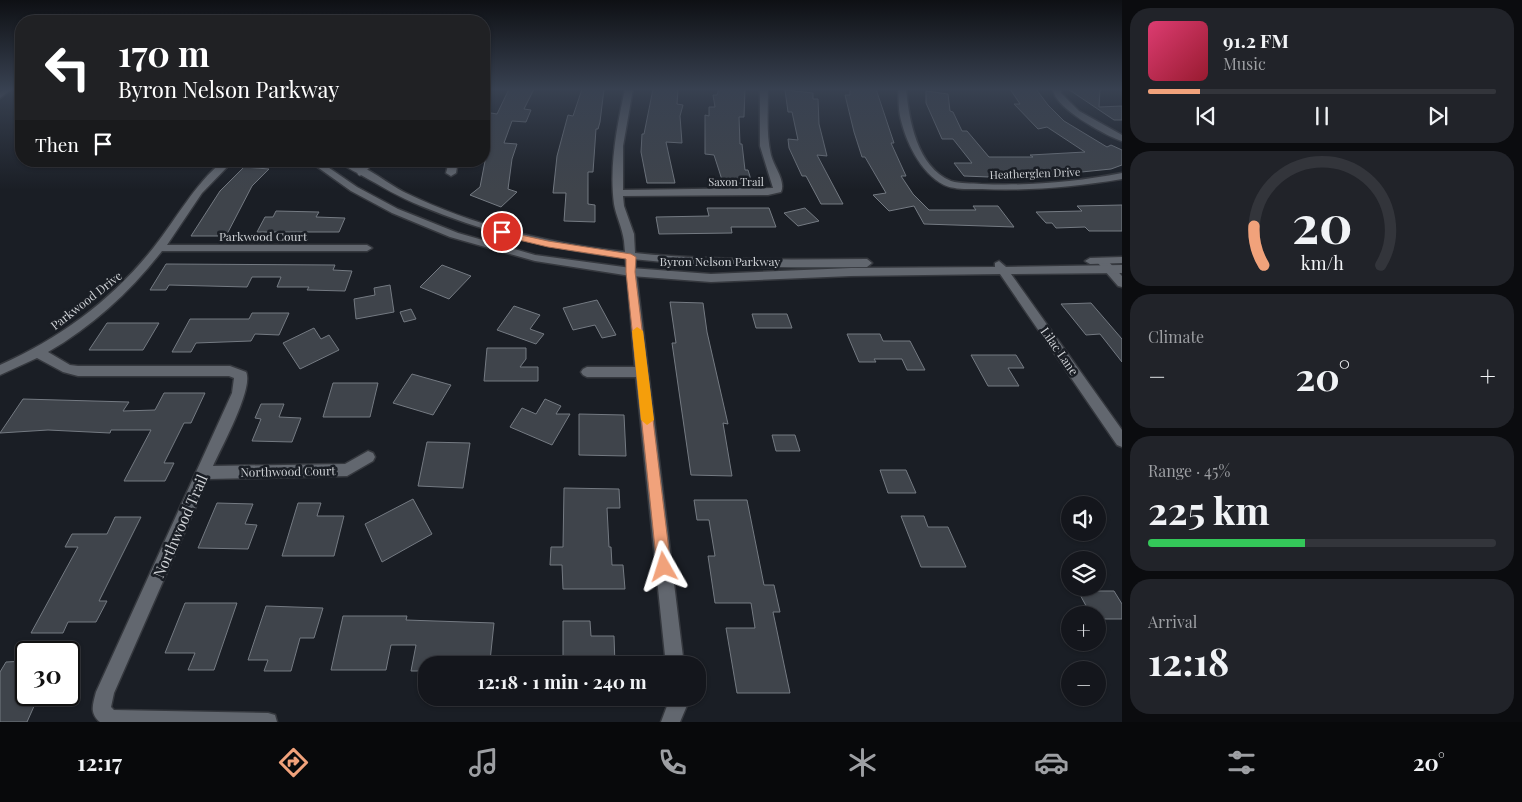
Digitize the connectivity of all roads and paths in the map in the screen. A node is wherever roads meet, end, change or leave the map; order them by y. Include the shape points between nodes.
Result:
1 (622, 123) edge
2 (765, 123) edge
3 (906, 123) edge
4 (1094, 123) edge
5 (1122, 138) edge
6 (221, 167) edge
7 (322, 167) edge
8 (352, 167) edge
9 (366, 167) edge
10 (452, 167) edge
11 (360, 173) junction
12 (451, 173) dead end
13 (1122, 176) edge
14 (620, 193) junction
15 (160, 248) junction
16 (367, 248) dead end
17 (631, 257) junction
18 (1122, 260) edge
19 (1102, 261) junction
20 (999, 266) junction
21 (877, 267) junction
22 (1116, 270) edge
23 (630, 272) junction
24 (1122, 282) edge
25 (39, 353) junction
26 (0, 370) edge
27 (587, 372) dead end
28 (642, 372) junction
29 (1122, 441) edge
30 (368, 457) dead end
31 (204, 473) junction
32 (674, 656) edge
33 (678, 706) edge
34 (268, 722) edge
35 (670, 722) edge

1 - 14 street via 616,167
2 - 14 street, Saxon Trail via 768,162 779,184 778,190
3 - 13 street, Heatherglen Drive via 923,160 948,184 1048,186
4 - 5 street
6 - 15 street, Parkwood Drive via 201,184
7 - 23 street, Byron Nelson Parkway via 395,212 454,235 535,258
8 - 11 street, Byron Nelson Parkway
9 - 11 lane
10 - 12 street
11 - 17 street, Byron Nelson Parkway via 415,202 486,229 548,244
14 - 17 street
15 - 16 street, Parkwood Court
15 - 25 street, Parkwood Drive via 123,291
17 - 21 street, Byron Nelson Parkway
17 - 23 street
18 - 19 street, Byron Nelson Parkway
19 - 20 street, Byron Nelson Parkway
19 - 22 street
20 - 21 street, Byron Nelson Parkway
20 - 22 street, Byron Nelson Parkway
20 - 29 street, Lilac Lane
21 - 23 street, Byron Nelson Parkway via 711,278
22 - 24 street
23 - 28 street
25 - 26 street, Parkwood Drive
25 - 31 street, Northwood Trail via 78,372 230,371 241,375 238,393
27 - 28 street
28 - 32 street
30 - 31 street, Northwood Court via 347,470
31 - 34 street, Northwood Trail via 105,692 101,711 112,719
33 - 35 street

